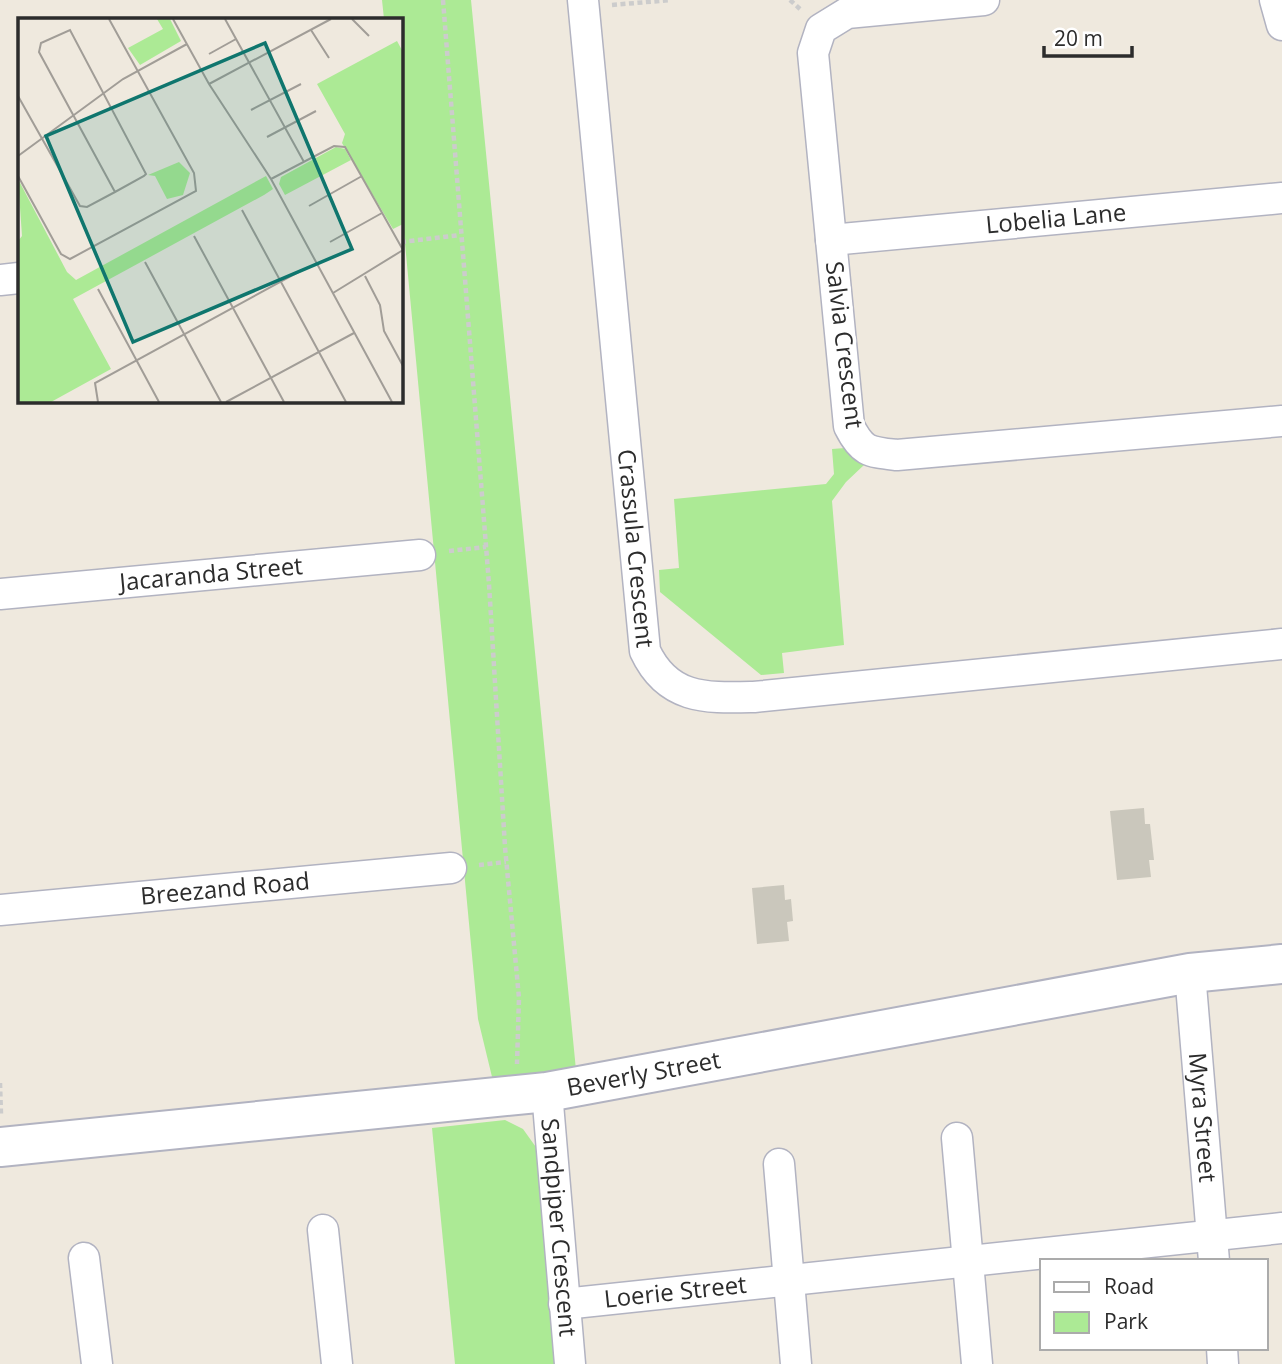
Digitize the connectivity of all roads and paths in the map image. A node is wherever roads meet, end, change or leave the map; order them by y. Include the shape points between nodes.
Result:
1 (443, 0) edge
2 (671, 0) edge
3 (984, 0) edge
4 (1275, 0) edge
5 (583, 4) edge
6 (1282, 25) edge
7 (1282, 198) edge
8 (460, 235) junction
9 (831, 240) junction
10 (402, 242) edge
11 (18, 278) edge
12 (0, 280) edge
13 (1282, 421) edge
14 (486, 547) junction
15 (420, 555) joint
16 (0, 594) edge
17 (1282, 645) edge
18 (451, 867) dead end
19 (0, 910) edge
20 (1282, 964) edge
21 (1191, 973) junction
22 (532, 1093) junction
23 (957, 1138) dead end
24 (0, 1147) edge
25 (779, 1164) dead end
26 (1282, 1228) edge
27 (323, 1230) dead end
28 (1212, 1248) edge
29 (84, 1258) dead end
30 (968, 1260) junction
31 (787, 1279) junction
32 (564, 1304) junction
33 (97, 1364) edge
34 (337, 1364) edge
35 (570, 1364) edge
36 (796, 1364) edge
37 (977, 1364) edge

1 - 8 path
2 - 5 path
3 - 9 street, Salvia Crescent via 847,13 821,29 813,53
4 - 6 street
5 - 17 street, Crassula Crescent via 645,651 654,670 688,694 754,697
7 - 9 street, Lobelia Lane
8 - 10 path
8 - 14 path
9 - 13 street, Salvia Crescent via 849,426 858,443 871,453 957,451
11 - 12 street
14 - 15 path
14 - 22 path via 505,847
15 - 16 street, Jacaranda Street
18 - 19 street, Breezand Road
20 - 21 street, Beverly Street
21 - 22 street, Beverly Street
21 - 28 street, Myra Street
22 - 24 street, Beverly Street
22 - 32 street, Sandpiper Crescent
23 - 30 street
25 - 31 street
26 - 28 street, Loerie Street
27 - 34 street
28 - 30 street, Loerie Street
29 - 33 street
30 - 31 street, Loerie Street
30 - 37 street
31 - 32 street, Loerie Street
31 - 36 street
32 - 35 street, Sandpiper Crescent

